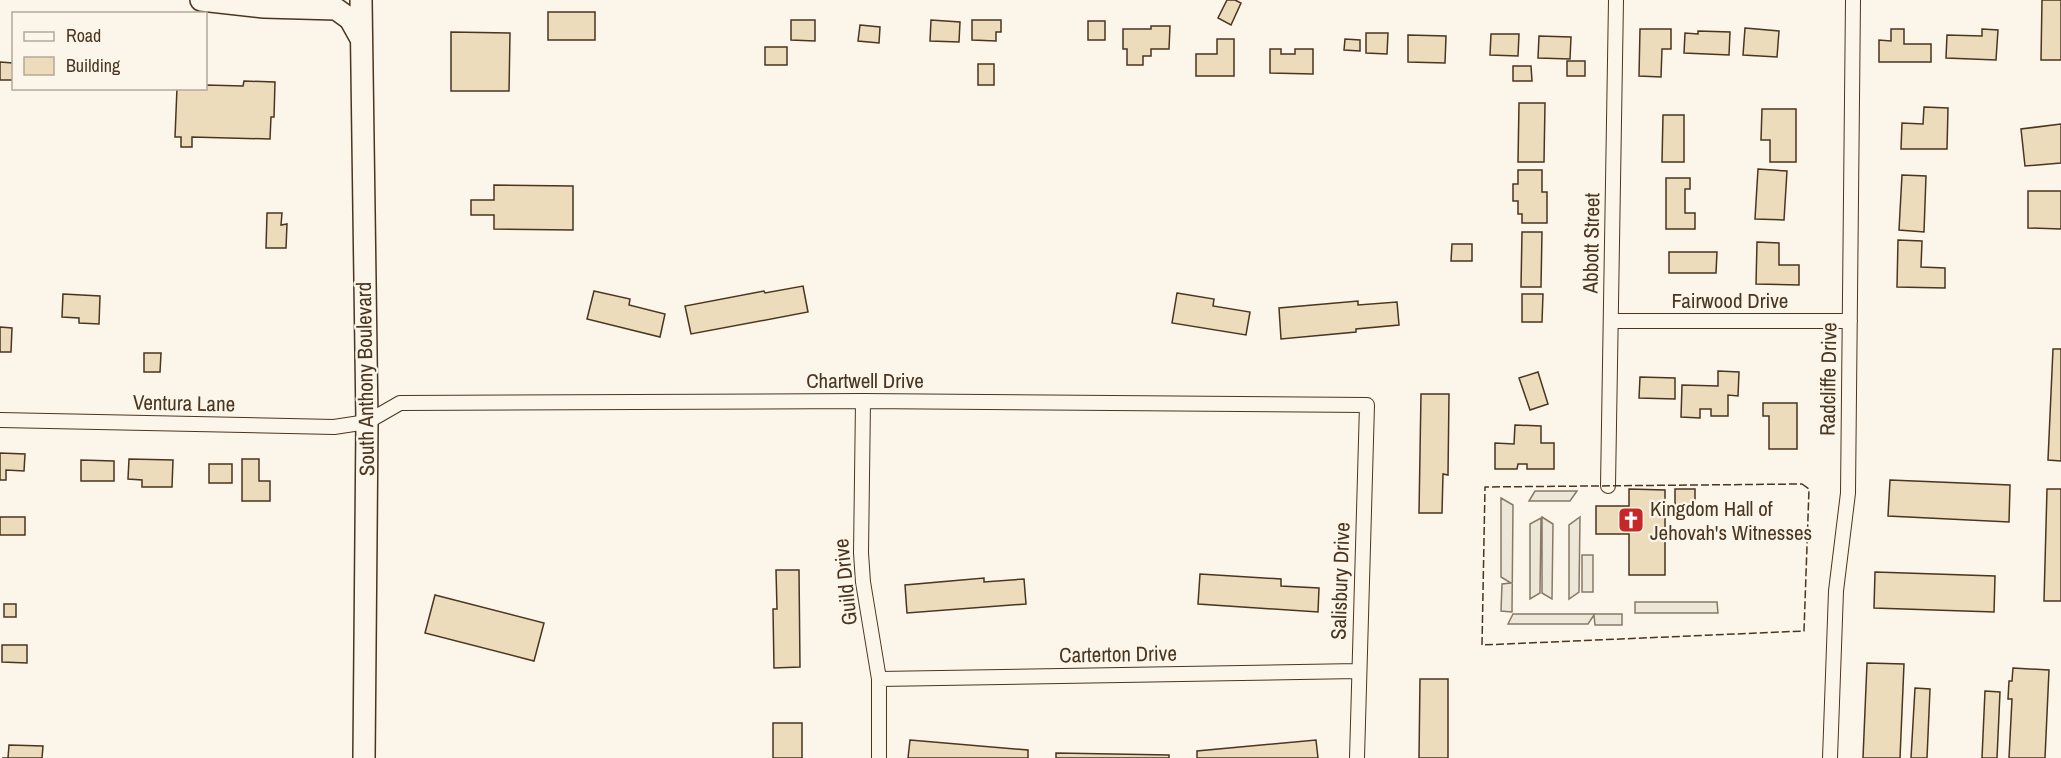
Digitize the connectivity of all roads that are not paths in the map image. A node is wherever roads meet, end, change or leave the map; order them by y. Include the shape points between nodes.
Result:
1 (201, 0) edge
2 (361, 0) edge
3 (1616, 0) edge
4 (1853, 0) edge
5 (360, 38) junction
6 (1611, 321) junction
7 (1850, 321) junction
8 (863, 401) junction
9 (1367, 405) joint
10 (0, 420) edge
11 (367, 422) junction
12 (1608, 486) dead end
13 (1359, 671) junction
14 (879, 679) junction
15 (364, 758) edge
16 (879, 758) edge
17 (1358, 758) edge
18 (1830, 758) edge

1 - 5 main road via 336,9 350,19
2 - 5 main road, South Anthony Boulevard
3 - 6 street, Abbott Street
4 - 7 street, Radcliffe Drive
5 - 11 main road, South Anthony Boulevard
6 - 7 street, Fairwood Drive
6 - 12 street, Abbott Street
7 - 18 street, Radcliffe Drive via 1848,493 1836,591
8 - 9 street, Chartwell Drive
8 - 11 street, Chartwell Drive via 400,403
8 - 14 street, Guild Drive via 861,554
9 - 13 street, Salisbury Drive
10 - 11 street, Ventura Lane via 334,427
11 - 15 main road, South Anthony Boulevard
13 - 14 street, Carterton Drive
13 - 17 street, Salisbury Drive
14 - 16 street, Guild Drive

